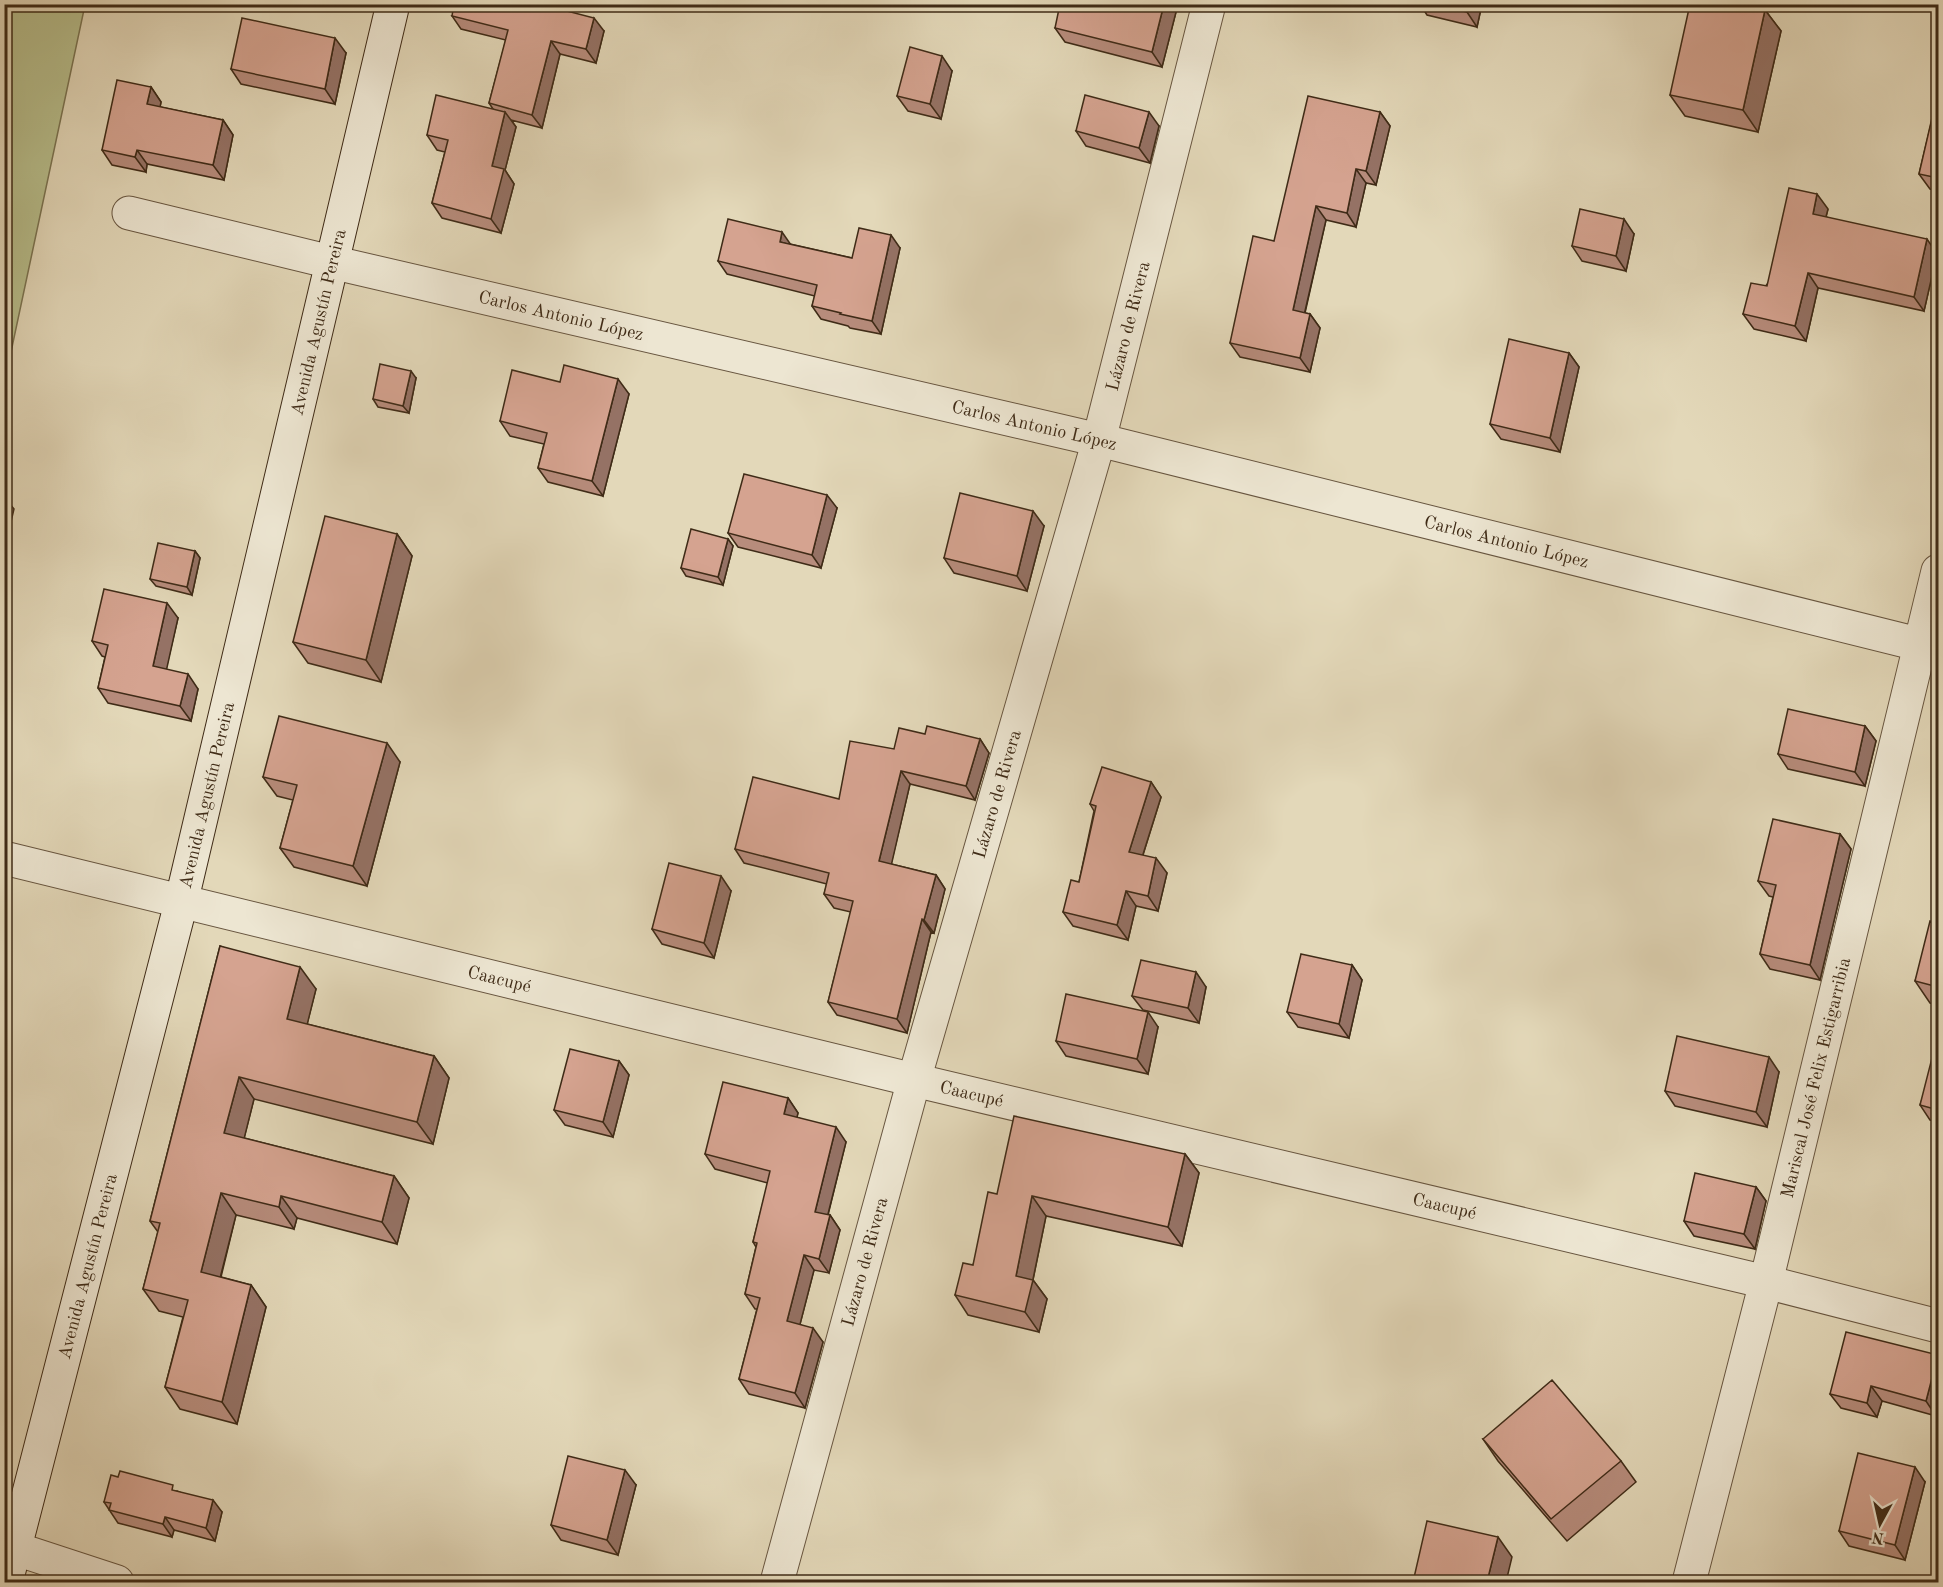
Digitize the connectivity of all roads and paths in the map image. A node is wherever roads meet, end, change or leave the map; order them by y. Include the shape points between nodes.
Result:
1 (393, 4) edge
2 (1209, 4) edge
3 (129, 213) dead end
4 (331, 262) junction
5 (1099, 440) junction
6 (1938, 571) edge
7 (1930, 646) edge
8 (4, 858) edge
9 (181, 903) junction
10 (914, 1080) junction
11 (1766, 1282) junction
12 (1938, 1326) edge
13 (10, 1546) edge
14 (6, 1582) edge
15 (117, 1582) edge
16 (777, 1582) edge
17 (1689, 1582) edge

1 - 4 street, Avenida Agustín Pereira
2 - 5 street, Lázaro de Rivera
3 - 4 street, Carlos Antonio López
4 - 5 street, Carlos Antonio López
4 - 9 street, Avenida Agustín Pereira
5 - 7 street, Carlos Antonio López
5 - 10 street, Lázaro de Rivera
6 - 7 street, Mariscal José Felix Estigarribia
7 - 11 street, Mariscal José Felix Estigarribia
8 - 9 street, Caacupé
9 - 10 street, Caacupé
9 - 13 street, Avenida Agustín Pereira
10 - 11 street, Caacupé
10 - 16 street, Lázaro de Rivera
11 - 12 street, Caacupé
11 - 17 street, Mariscal José Felix Estigarribia
13 - 14 street, Avenida Agustín Pereira
13 - 15 street

